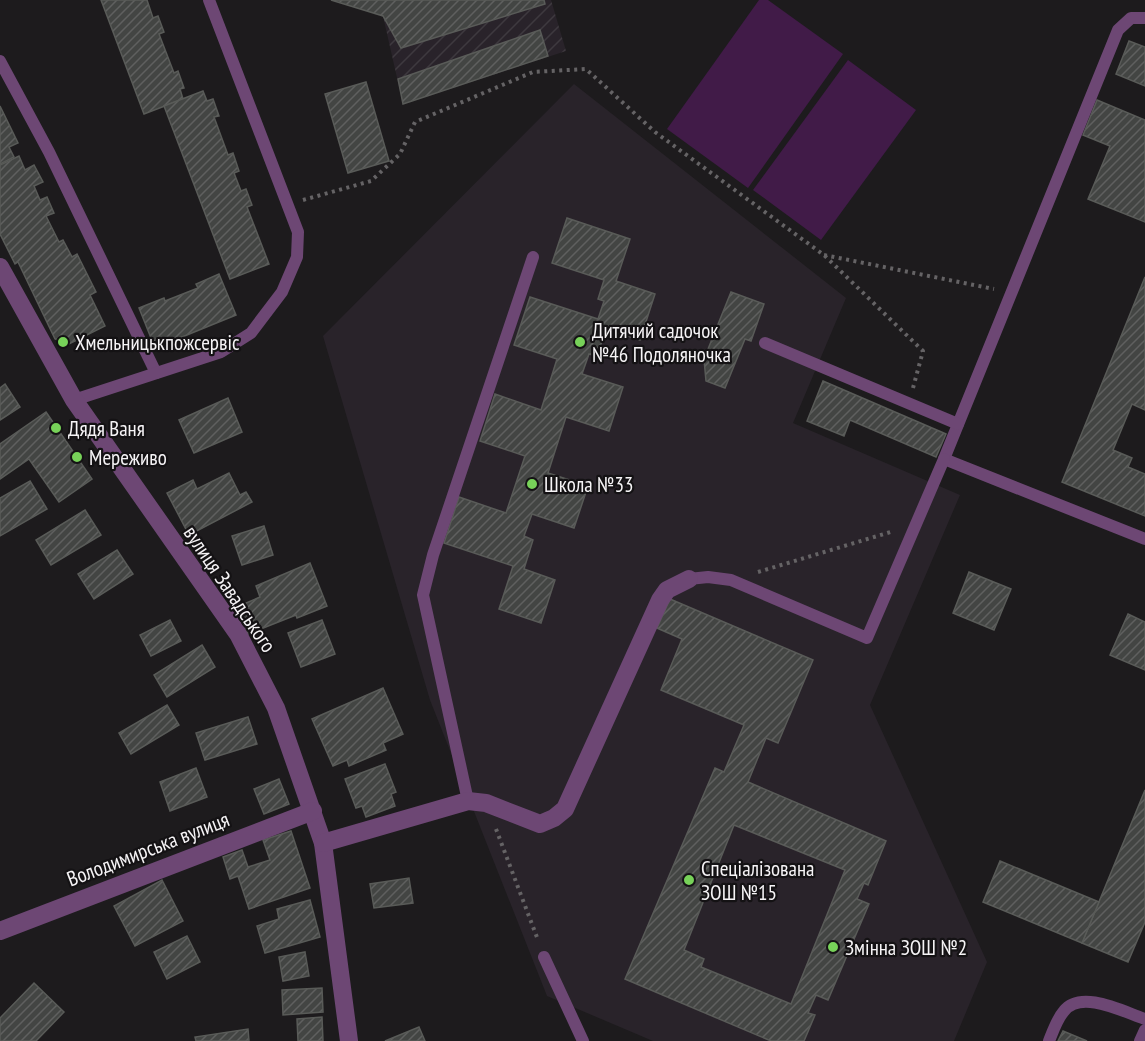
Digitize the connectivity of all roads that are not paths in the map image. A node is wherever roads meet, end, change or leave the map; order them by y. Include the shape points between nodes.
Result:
1 (209, 0) edge
2 (1145, 18) edge
3 (0, 61) edge
4 (533, 257) dead end
5 (0, 267) edge
6 (765, 342) dead end
7 (156, 374) junction
8 (74, 400) junction
9 (958, 424) junction
10 (944, 459) junction
11 (1145, 539) edge
12 (689, 579) joint
13 (477, 802) junction
14 (313, 811) junction
15 (323, 843) junction
16 (0, 931) edge
17 (544, 957) road end
18 (1145, 1019) edge
19 (1145, 1030) edge
20 (349, 1041) edge
21 (583, 1041) edge
22 (1049, 1041) edge
23 (1140, 1041) edge

1 - 7 lane via 298,232 297,257 282,292 251,333 221,352
2 - 9 lane via 1131,18 1118,30
3 - 7 lane via 49,152
4 - 13 lane via 423,595
5 - 8 street, вулиця Завадського
6 - 9 lane
7 - 8 lane
8 - 14 street, вулиця Завадського via 238,634 276,708
9 - 10 lane
10 - 11 lane
10 - 12 lane via 867,638 731,580
12 - 13 street via 667,590 660,600 565,809 540,824
13 - 15 street
14 - 15 street, вулиця Завадського
14 - 16 street, Володимирська вулиця
15 - 20 street, вулиця Завадського
17 - 21 lane
18 - 22 lane via 1093,1002 1072,1003 1064,1010
19 - 23 lane

